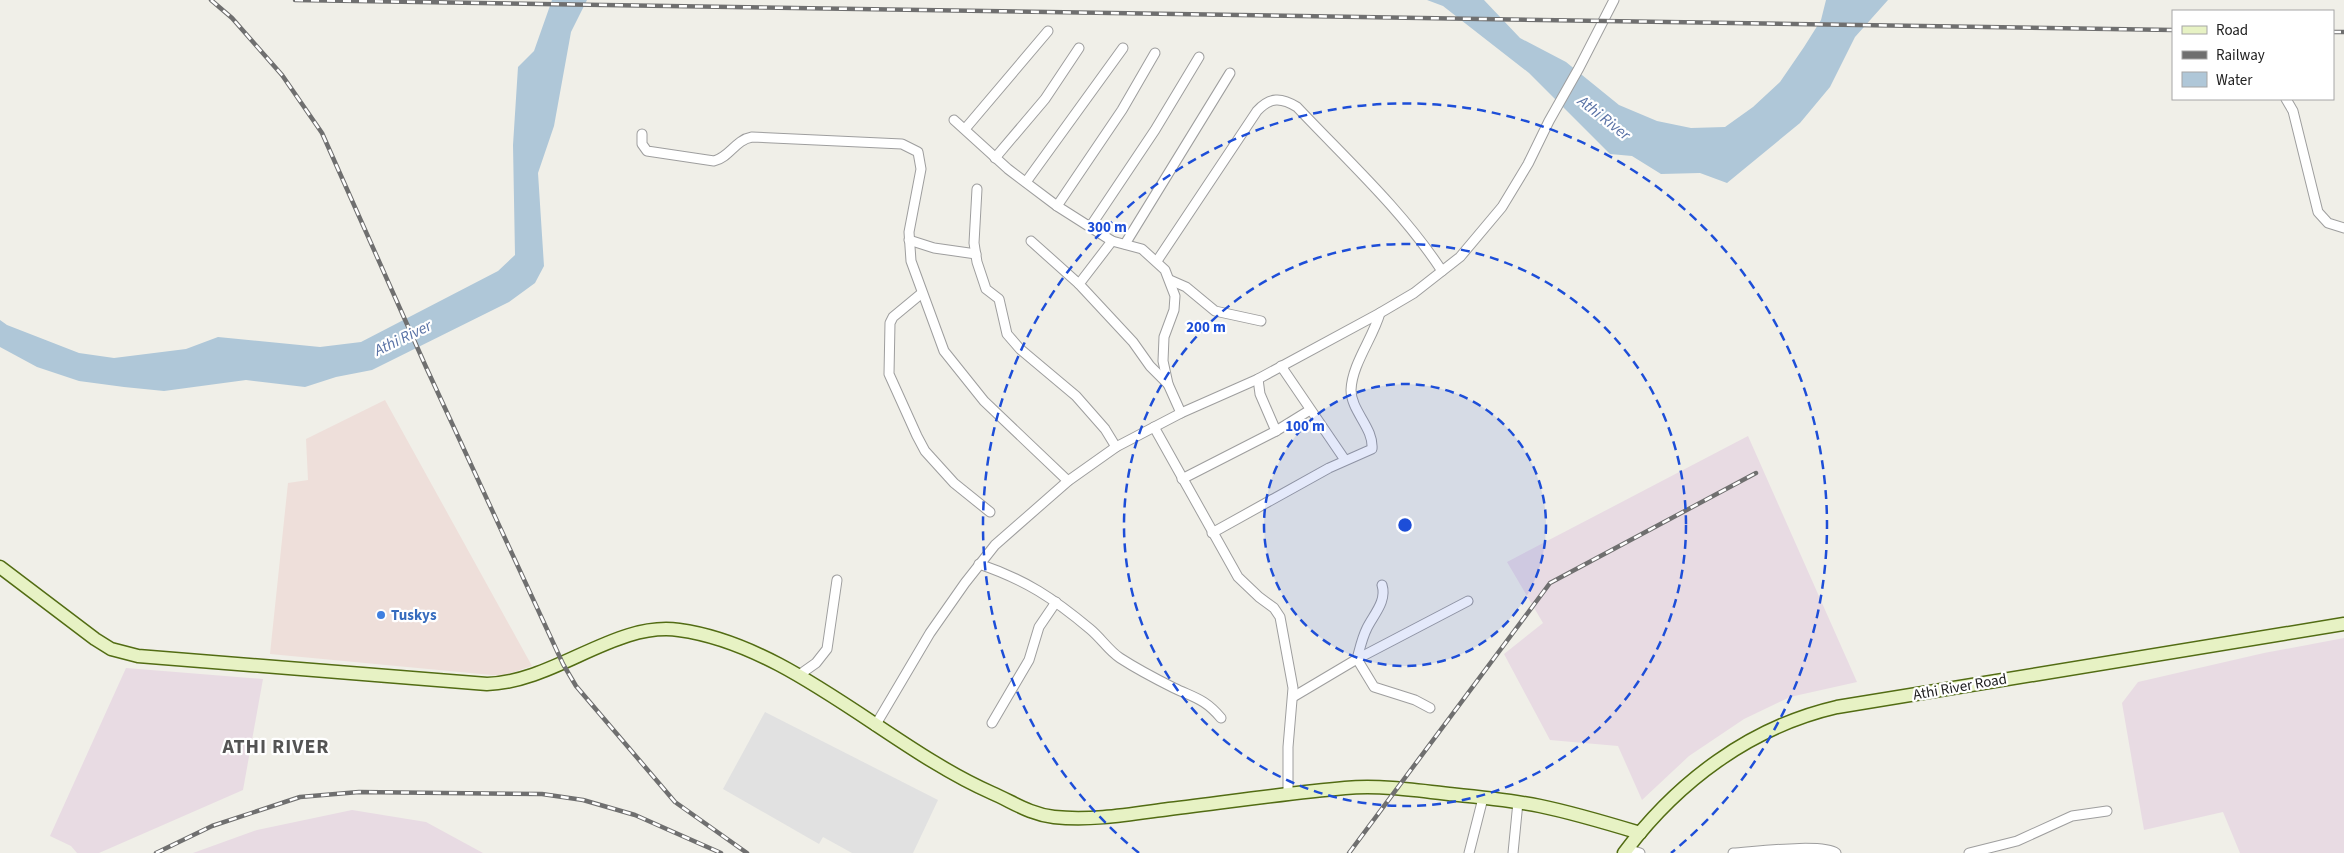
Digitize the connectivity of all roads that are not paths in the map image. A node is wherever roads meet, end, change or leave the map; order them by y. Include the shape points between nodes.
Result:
1 (1614, 0) edge
2 (1048, 31) dead end
3 (1079, 48) dead end
4 (1123, 48) dead end
5 (1154, 53) dead end
6 (1199, 57) dead end
7 (1230, 74) dead end
8 (2287, 100) edge
9 (954, 120) dead end
10 (965, 129) junction
11 (642, 134) dead end
12 (996, 158) junction
13 (1026, 182) junction
14 (977, 189) dead end
15 (1057, 206) junction
16 (1090, 227) junction
17 (2344, 228) edge
18 (909, 240) junction
19 (1031, 241) dead end
20 (1112, 241) junction
21 (1125, 244) junction
22 (976, 254) junction
23 (1157, 261) junction
24 (1442, 271) junction
25 (1170, 280) junction
26 (1079, 284) junction
27 (922, 293) junction
28 (1380, 314) junction
29 (1261, 321) dead end
30 (1281, 366) junction
31 (1258, 379) junction
32 (1168, 384) junction
33 (1310, 410) junction
34 (1181, 413) junction
35 (1154, 427) junction
36 (1276, 431) junction
37 (1116, 447) junction
38 (1345, 460) junction
39 (1182, 479) junction
40 (1068, 481) junction
41 (990, 512) dead end
42 (1212, 533) junction
43 (980, 564) junction
44 (0, 567) edge
45 (837, 580) dead end
46 (1382, 585) dead end
47 (1468, 601) dead end
48 (1056, 602) junction
49 (2344, 624) edge
50 (1357, 659) junction
51 (799, 676) junction
52 (1293, 697) junction
53 (1430, 708) dead end
54 (1221, 718) dead end
55 (992, 723) dead end
56 (875, 726) junction
57 (1288, 795) junction
58 (1483, 798) junction
59 (1518, 802) junction
60 (2107, 811) dead end
61 (1640, 833) junction
62 (1625, 851) edge
63 (1469, 853) edge
64 (1513, 853) edge
65 (1640, 853) edge
66 (1733, 853) edge
67 (1836, 853) edge
68 (1969, 853) edge

1 - 24 street via 1502,207 1460,257
2 - 10 street
3 - 12 street via 1045,99
4 - 13 street
5 - 15 street via 1122,110
6 - 16 street
7 - 21 street
8 - 17 street via 2293,111 2318,212 2328,223
9 - 10 street
10 - 12 street
11 - 18 street via 642,144 647,150 714,161 722,159 740,141 752,137 909,146 918,152 921,169
12 - 13 street
13 - 15 street
14 - 22 street
15 - 16 street
16 - 20 street
18 - 22 street via 934,248
18 - 27 street via 911,261
19 - 26 street
20 - 21 street
20 - 26 street
21 - 23 street via 1142,249
22 - 37 street via 983,284 999,300 1011,340 1076,396
23 - 24 street via 1257,111 1266,102 1279,99 1297,106 1400,216
23 - 25 street
24 - 28 street
25 - 29 street via 1215,311
25 - 32 street via 1174,304 1164,337 1163,354
26 - 32 street
27 - 40 street via 938,337 954,366 984,401
27 - 41 street via 890,323 889,374 925,450 954,483
28 - 30 street
28 - 38 street via 1351,391 1371,438 1372,449
30 - 31 street
30 - 33 street
31 - 34 street
31 - 36 street via 1260,394
32 - 34 street
33 - 36 street
33 - 38 street
34 - 35 street
35 - 37 street
35 - 39 street
36 - 39 street
37 - 40 street
38 - 42 street
39 - 42 street
40 - 43 street via 995,545
42 - 52 street via 1238,577 1277,612 1288,652
43 - 48 street via 1022,580
43 - 56 street via 930,633
44 - 51 street via 95,639 111,649 138,656 504,684 543,673 620,639 668,629 702,635 752,652
45 - 51 street via 827,649
46 - 50 street via 1383,598 1367,628
47 - 50 street
48 - 54 street via 1118,657 1201,699
48 - 55 street via 1039,627 1029,660
49 - 61 street, Athi River Road via 1814,712 1765,731 1728,753 1686,786
50 - 52 street
50 - 53 street via 1374,687
51 - 56 street
52 - 57 street via 1288,742
56 - 57 street via 953,774 1035,814 1081,818 1121,816
57 - 58 street via 1346,788 1388,788
58 - 59 street
58 - 63 street
59 - 61 street via 1585,816
59 - 64 street
60 - 68 street via 2072,816 2017,841
61 - 62 street, Athi River Road
62 - 65 street
66 - 67 street via 1803,848 1827,849

